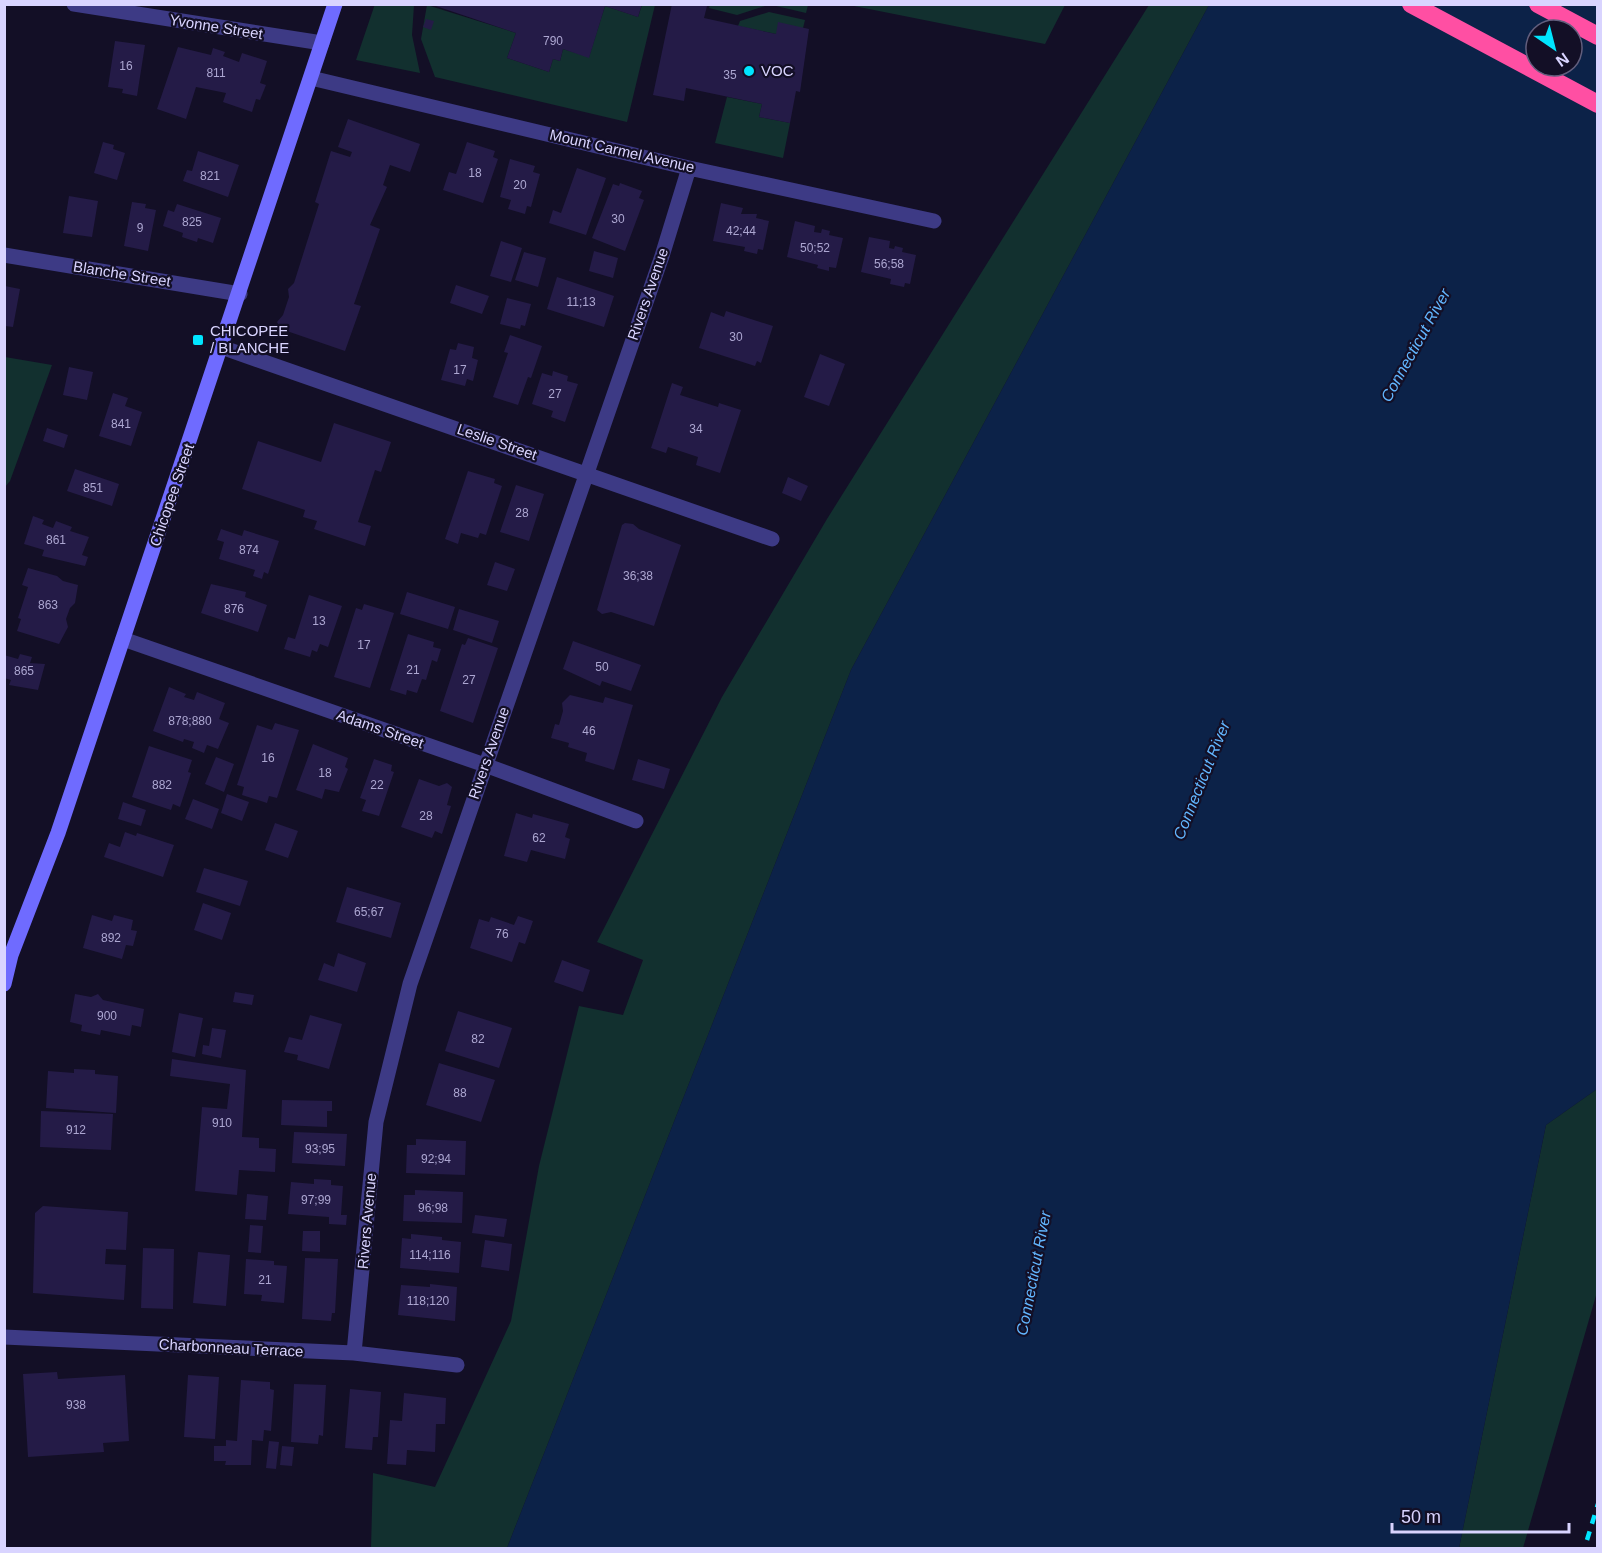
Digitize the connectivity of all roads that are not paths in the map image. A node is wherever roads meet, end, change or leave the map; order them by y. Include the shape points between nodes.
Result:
1 (74, 4) edge
2 (335, 4) edge
3 (1411, 4) edge
4 (1538, 4) edge
5 (1598, 36) edge
6 (322, 43) junction
7 (311, 78) junction
8 (1598, 104) edge
9 (689, 168) junction
10 (934, 221) dead end
11 (4, 255) edge
12 (240, 294) junction
13 (222, 347) junction
14 (586, 472) junction
15 (772, 539) dead end
16 (123, 639) junction
17 (484, 765) junction
18 (636, 821) dead end
19 (4, 984) edge
20 (4, 1337) edge
21 (354, 1353) junction
22 (457, 1365) dead end

1 - 6 street, Yvonne Street
2 - 6 main road, Chicopee Street
3 - 8 highway
4 - 5 highway
6 - 7 main road, Chicopee Street
7 - 9 street, Mount Carmel Avenue
7 - 12 main road, Chicopee Street
9 - 10 street, Mount Carmel Avenue
9 - 14 street, Rivers Avenue
11 - 12 street, Blanche Street
12 - 13 main road, Chicopee Street
13 - 14 street, Leslie Street
13 - 16 main road, Chicopee Street
14 - 15 street, Leslie Street
14 - 17 street, Rivers Avenue
16 - 17 street, Adams Street
16 - 19 main road, Chicopee Street
17 - 18 street, Adams Street
17 - 21 street, Rivers Avenue via 410,984 376,1122
20 - 21 street, Charbonneau Terrace
21 - 22 street, Charbonneau Terrace

